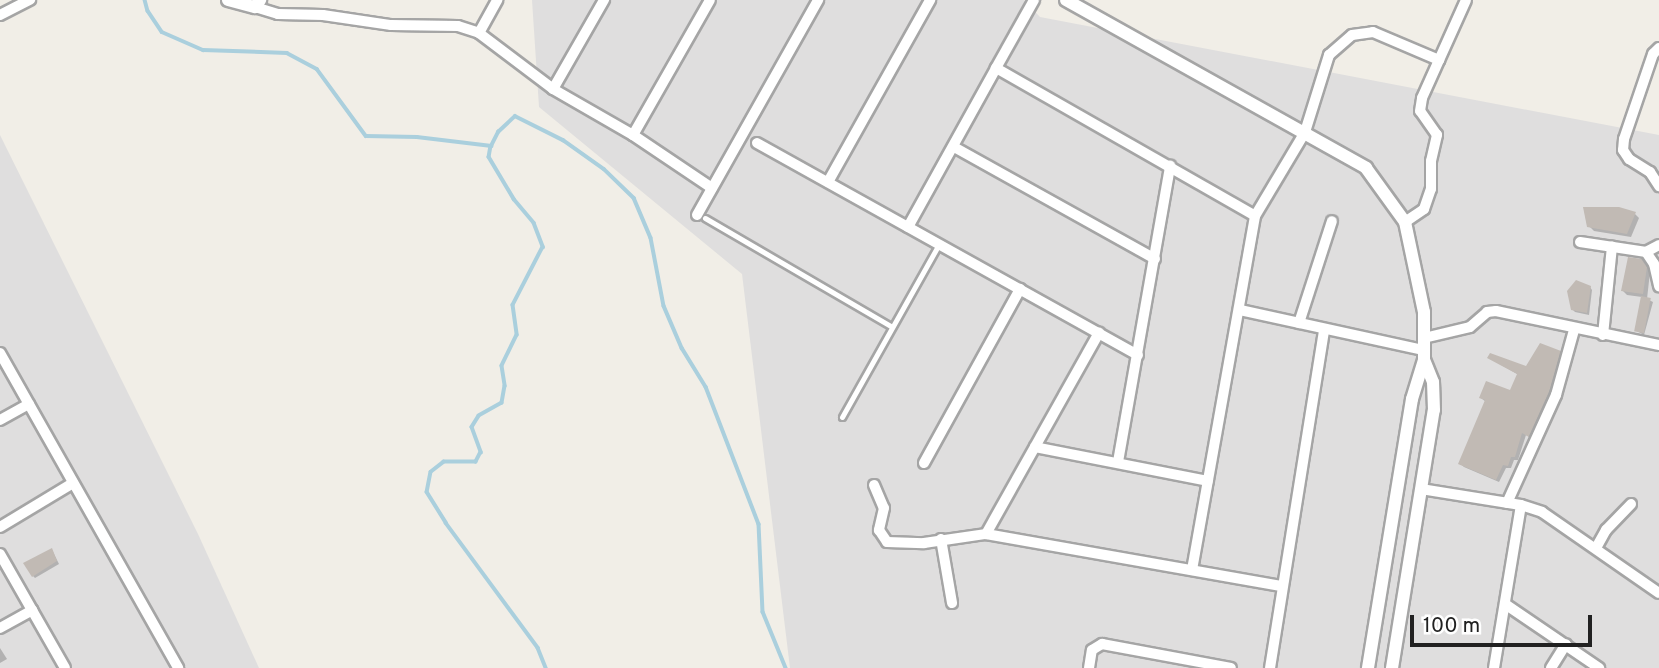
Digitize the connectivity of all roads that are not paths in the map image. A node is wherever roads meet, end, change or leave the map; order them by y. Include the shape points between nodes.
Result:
1 (30, 0) edge
2 (228, 0) edge
3 (498, 0) edge
4 (604, 0) edge
5 (710, 0) edge
6 (818, 0) edge
7 (930, 0) edge
8 (1034, 0) edge
9 (1066, 0) edge
10 (1466, 0) edge
11 (257, 4) edge
12 (0, 15) edge
13 (479, 33) junction
14 (1659, 48) edge
15 (1439, 60) junction
16 (996, 68) junction
17 (553, 89) junction
18 (1305, 132) junction
19 (633, 135) junction
20 (757, 143) dead end
21 (954, 147) junction
22 (1170, 166) junction
23 (828, 182) junction
24 (1659, 186) edge
25 (712, 188) junction
26 (1255, 216) junction
27 (701, 217) joint
28 (1332, 222) dead end
29 (1405, 222) junction
30 (908, 227) junction
31 (1580, 242) dead end
32 (939, 244) junction
33 (1659, 245) edge
34 (1612, 246) junction
35 (1646, 252) junction
36 (1155, 259) junction
37 (1659, 286) edge
38 (1020, 289) junction
39 (1240, 310) junction
40 (1299, 323) junction
41 (892, 327) junction
42 (1324, 329) junction
43 (1574, 330) junction
44 (1099, 334) junction
45 (1603, 335) junction
46 (1659, 345) edge
47 (1424, 350) junction
48 (0, 353) edge
49 (1138, 355) junction
50 (29, 404) junction
51 (842, 417) dead end
52 (0, 420) edge
53 (1035, 447) junction
54 (1118, 462) junction
55 (923, 463) dead end
56 (1208, 481) junction
57 (73, 483) junction
58 (874, 485) dead end
59 (1422, 489) junction
60 (1507, 503) junction
61 (1631, 504) dead end
62 (1521, 505) junction
63 (0, 527) edge
64 (986, 534) junction
65 (941, 539) junction
66 (1596, 548) junction
67 (0, 554) edge
68 (1192, 570) junction
69 (1283, 586) junction
70 (1659, 593) edge
71 (952, 603) dead end
72 (1505, 604) junction
73 (32, 610) junction
74 (0, 628) edge
75 (1566, 644) junction
76 (65, 668) edge
77 (178, 668) edge
78 (1088, 668) edge
79 (1231, 668) edge
80 (1270, 668) edge
81 (1368, 668) edge
82 (1392, 668) edge
83 (1494, 668) edge
84 (1551, 668) edge
85 (1599, 668) edge

1 - 12 street
2 - 11 street
3 - 13 street
4 - 17 street
5 - 19 street
6 - 25 street
7 - 23 street
8 - 16 street
9 - 18 street
10 - 15 street
11 - 13 street via 278,14 458,26
13 - 17 street
14 - 24 street via 1653,54 1623,150
15 - 18 street via 1382,34 1352,35 1329,55
15 - 29 street via 1420,104 1437,135 1431,189 1424,209
16 - 21 street
16 - 22 street
17 - 19 street
18 - 26 street
18 - 29 street via 1366,168
19 - 25 street
20 - 23 street
21 - 30 street
21 - 36 street
22 - 26 street
22 - 36 street
23 - 30 street
25 - 27 street
26 - 39 street
27 - 41 lane
28 - 40 street
29 - 47 street via 1424,312
30 - 32 street
31 - 34 street
32 - 38 street
32 - 41 lane
33 - 35 street
34 - 35 street
34 - 45 street
35 - 37 street
36 - 49 street
38 - 44 street
38 - 55 street
39 - 40 street
39 - 56 street
40 - 42 street
41 - 51 lane
42 - 47 street
42 - 69 street
43 - 45 street
43 - 47 street via 1487,312 1470,327
43 - 60 street via 1556,395
44 - 49 street
44 - 53 street
45 - 46 street
47 - 59 street via 1435,395
47 - 81 street
48 - 50 street
49 - 54 street
50 - 52 street
50 - 57 street
53 - 54 street
53 - 64 street
54 - 56 street
56 - 68 street
57 - 63 street
57 - 77 street
58 - 65 street via 884,508 879,530 882,538 924,543
59 - 60 street
59 - 82 street
60 - 62 street
61 - 66 street
62 - 66 street via 1542,512
62 - 72 street
64 - 65 street
64 - 68 street
65 - 71 street
66 - 70 street
67 - 73 street
68 - 69 street
69 - 80 street
72 - 75 street
72 - 83 street
73 - 74 street
73 - 76 street
75 - 84 street
75 - 85 street
78 - 79 street via 1092,650 1102,644

